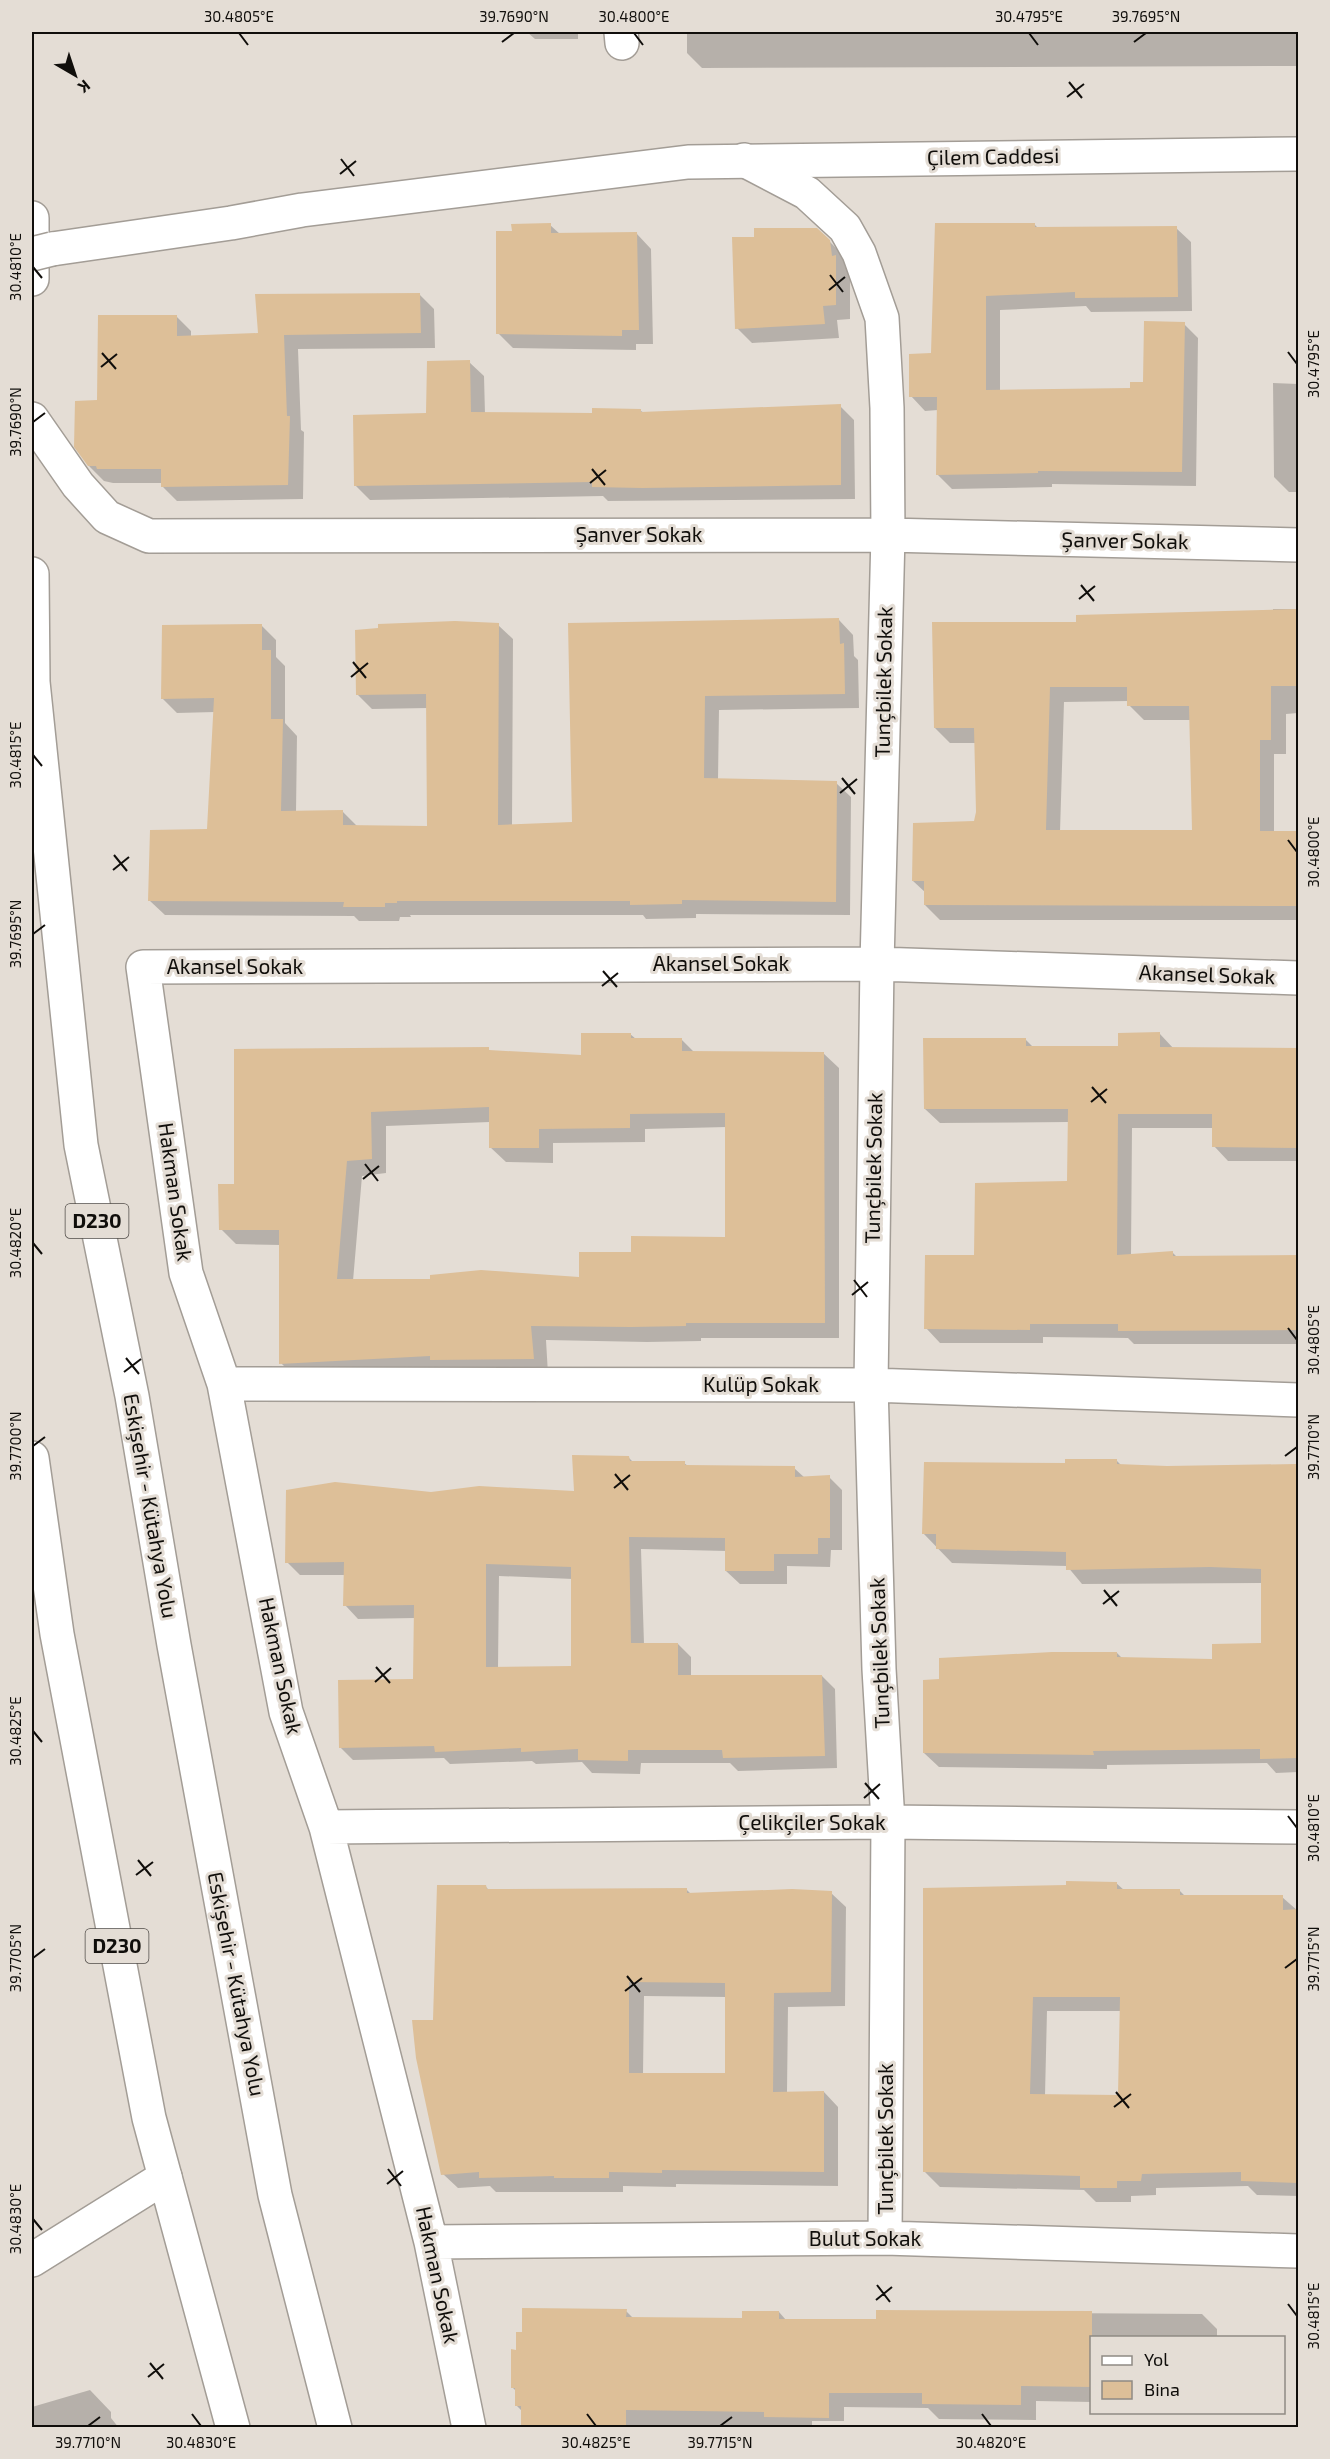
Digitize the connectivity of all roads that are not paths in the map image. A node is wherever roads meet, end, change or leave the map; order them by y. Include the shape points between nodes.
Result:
1 (1299, 154) edge
2 (744, 160) junction
3 (32, 218) edge
4 (42, 251) edge
5 (32, 279) edge
6 (32, 419) edge
7 (888, 535) junction
8 (1299, 545) edge
9 (32, 574) edge
10 (877, 964) junction
11 (143, 967) joint
12 (1299, 978) edge
13 (224, 1384) junction
14 (871, 1385) junction
15 (1299, 1400) edge
16 (32, 1458) edge
17 (888, 1822) junction
18 (326, 1827) junction
19 (1299, 1827) edge
20 (165, 2177) junction
21 (885, 2238) junction
22 (431, 2242) junction
23 (1299, 2251) edge
24 (32, 2260) edge
25 (233, 2427) edge
26 (335, 2427) edge
27 (469, 2427) edge

1 - 2 main road, Çilem Caddesi
2 - 4 main road, Çilem Caddesi via 688,162 302,210
2 - 7 main road, Tunçbilek Sokak via 807,193 845,228 859,253 882,318
3 - 5 main road
6 - 7 main road, Şanver Sokak via 78,485 107,517 149,536
7 - 8 main road, Şanver Sokak
7 - 10 main road, Tunçbilek Sokak
9 - 26 main road, Eskişehir - Kütahya Yolu / D230 via 33,682 81,1145 132,1396 275,2194
10 - 11 main road, Akansel Sokak
10 - 12 main road, Akansel Sokak
10 - 14 main road, Tunçbilek Sokak
11 - 13 main road, Hakman Sokak via 186,1273
13 - 14 main road, Kulüp Sokak
13 - 18 main road, Hakman Sokak via 286,1712
14 - 15 main road, Kulüp Sokak
14 - 17 main road, Tunçbilek Sokak via 879,1669
16 - 20 main road, D230 via 57,1634 149,2118
17 - 18 main road, Çelikçiler Sokak
17 - 19 main road, Çelikçiler Sokak
17 - 21 main road, Tunçbilek Sokak
18 - 22 main road, Hakman Sokak
20 - 24 main road
20 - 25 main road, D230
21 - 22 main road, Bulut Sokak
21 - 23 main road, Bulut Sokak
22 - 27 main road, Hakman Sokak

